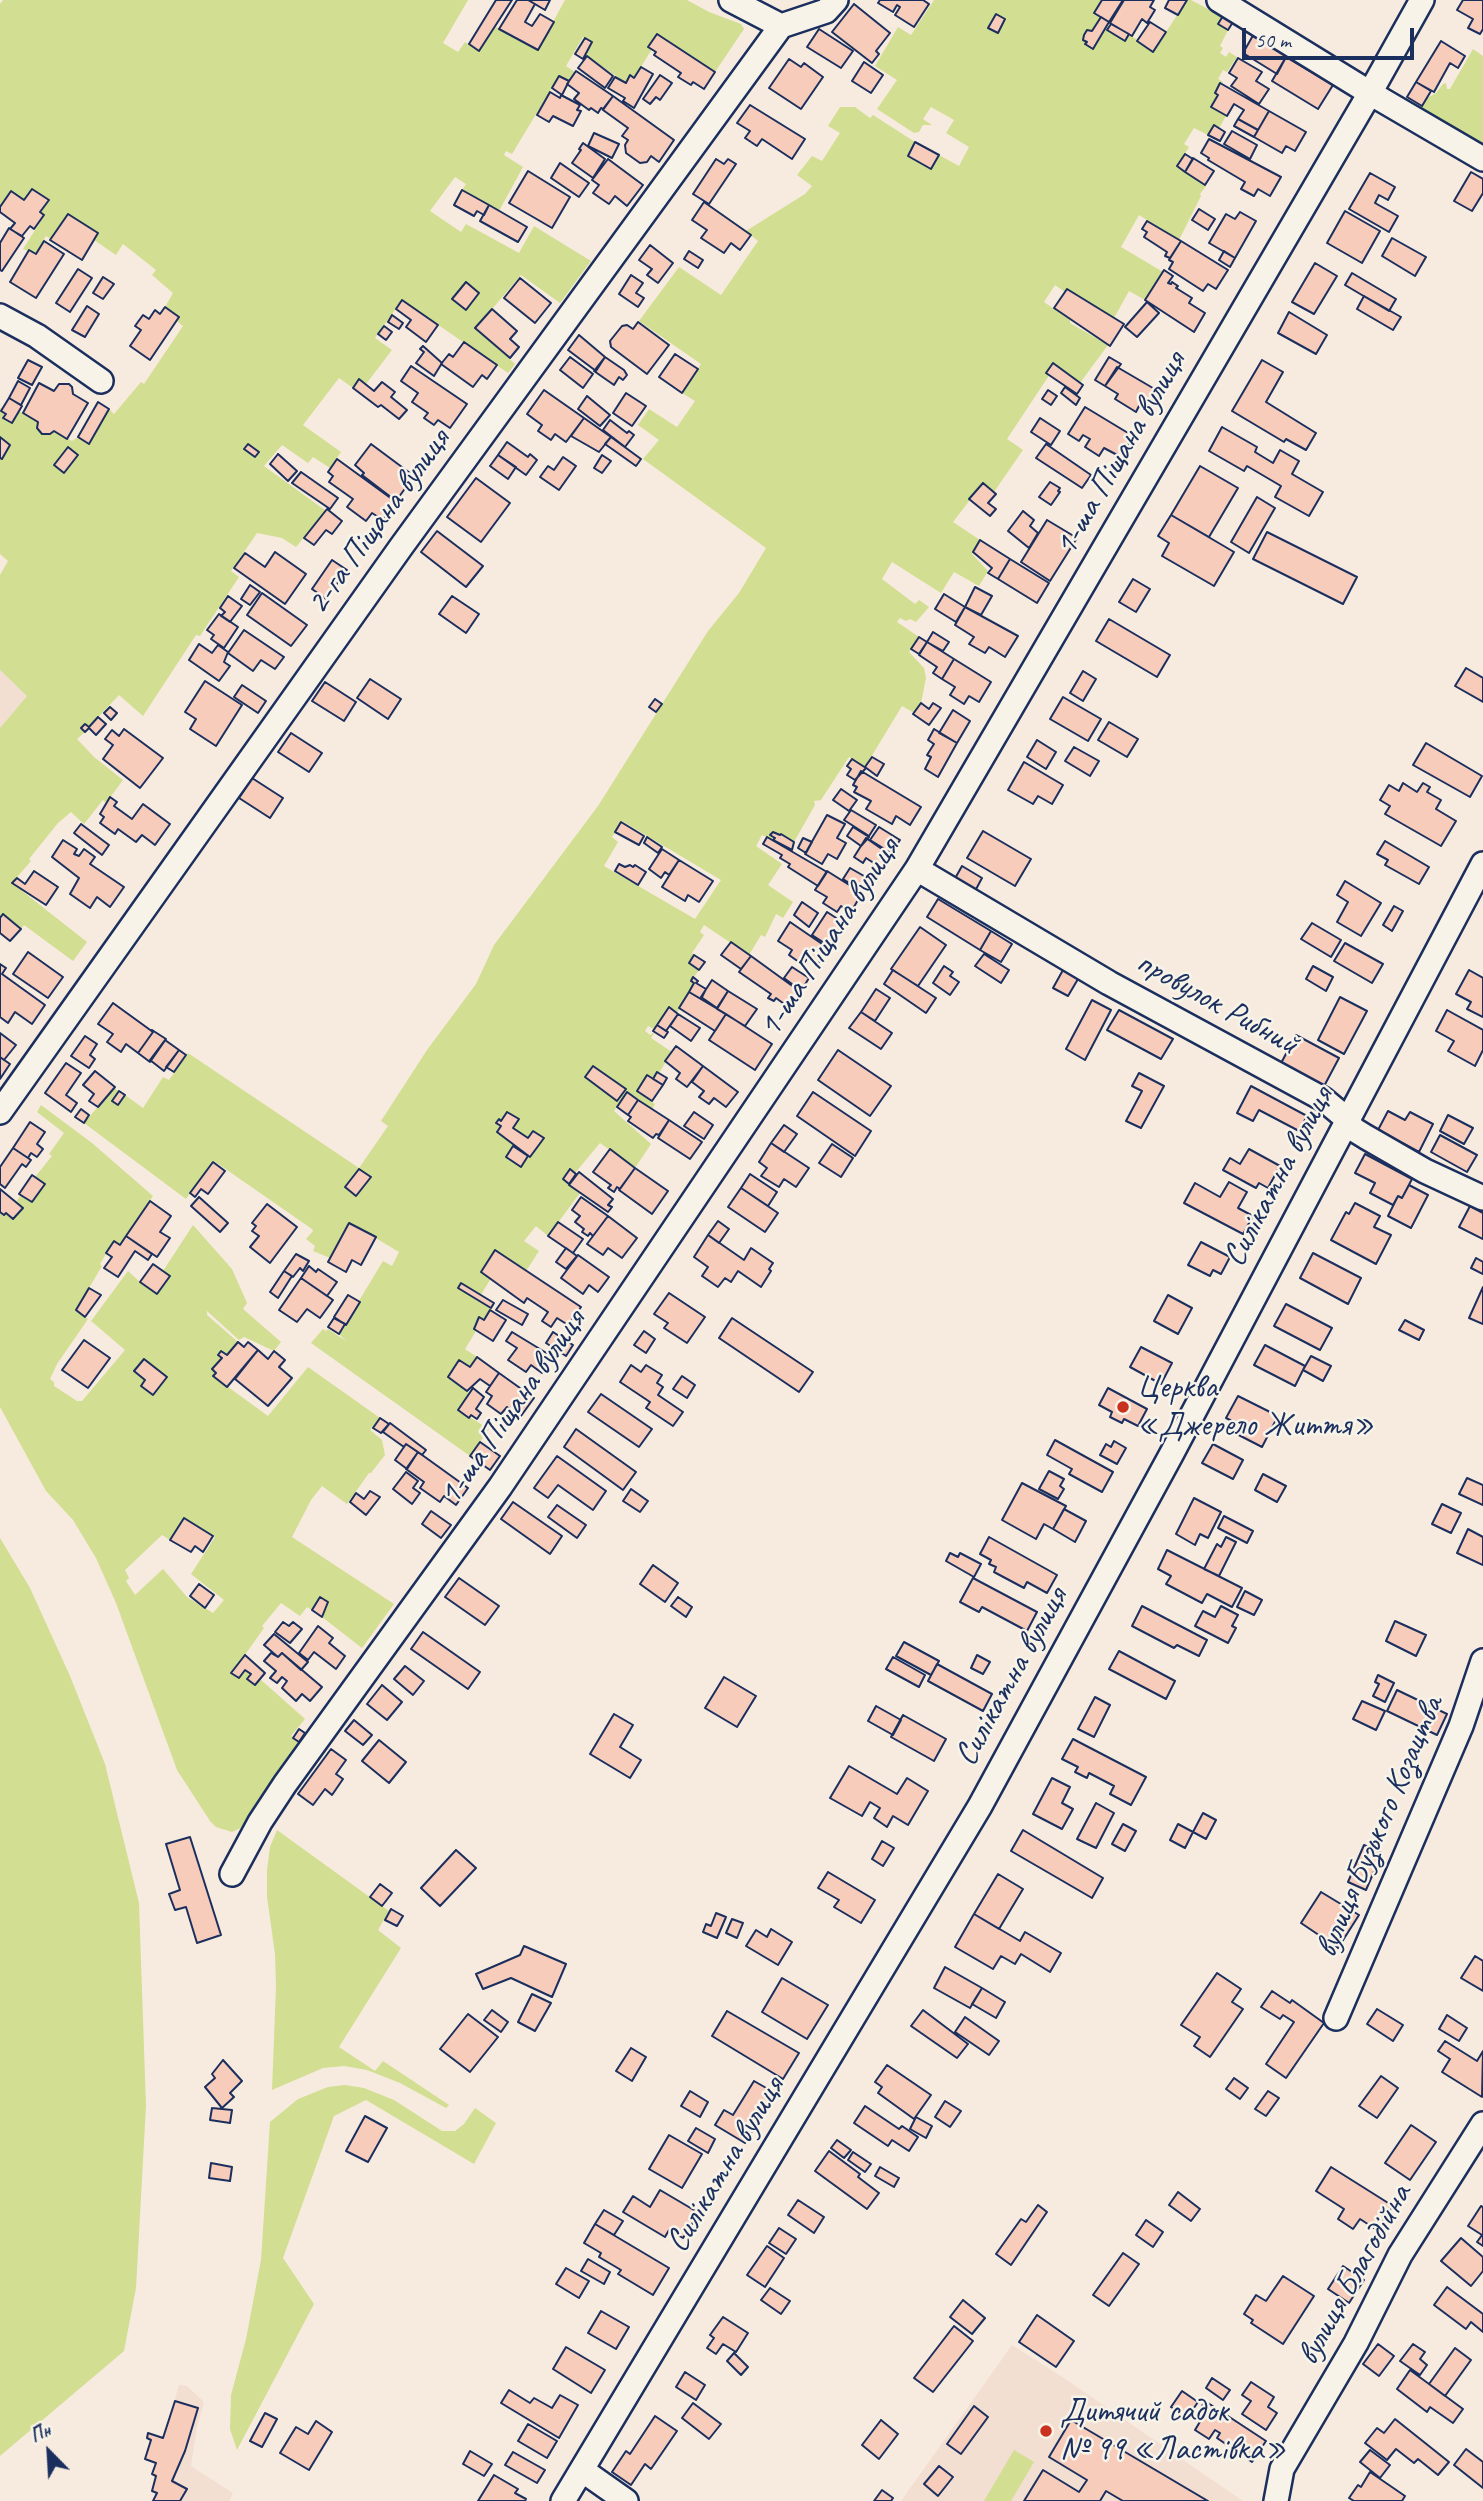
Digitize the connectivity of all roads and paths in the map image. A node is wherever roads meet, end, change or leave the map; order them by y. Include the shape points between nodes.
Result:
1 (731, 0) edge
2 (836, 0) edge
3 (1219, 0) edge
4 (1422, 0) edge
5 (781, 26) junction
6 (1370, 93) junction
7 (1483, 159) edge
8 (0, 316) edge
9 (101, 381) dead end
10 (1483, 864) edge
11 (917, 869) junction
12 (0, 1112) edge
13 (1347, 1119) junction
14 (1483, 1198) edge
15 (1483, 1661) edge
16 (232, 1874) dead end
17 (1336, 2018) dead end
18 (1483, 2124) edge
19 (582, 2470) junction
20 (563, 2501) edge
21 (626, 2501) edge
22 (1276, 2501) edge

1 - 5 street
2 - 5 street via 826,11
3 - 6 street
4 - 6 street, 1-ша Піщана вулиця
5 - 12 street, 2-га Піщана вулиця via 401,547
6 - 7 street
6 - 11 street, 1-ша Піщана вулиця
8 - 9 street
10 - 13 street, Силікатна вулиця
11 - 13 street, провулок Рибний via 1109,983 1323,1099
11 - 16 street, 1-ша Піщана вулиця via 500,1488 285,1784
13 - 14 street, провулок Рибний via 1366,1137
13 - 19 street, Силікатна вулиця via 1171,1455 979,1806
15 - 17 street, вулиця Бузького Козацтва via 1461,1726
18 - 22 street, вулиця Благодійна via 1400,2255 1356,2343 1282,2469
19 - 20 street, Силікатна вулиця
19 - 21 street

